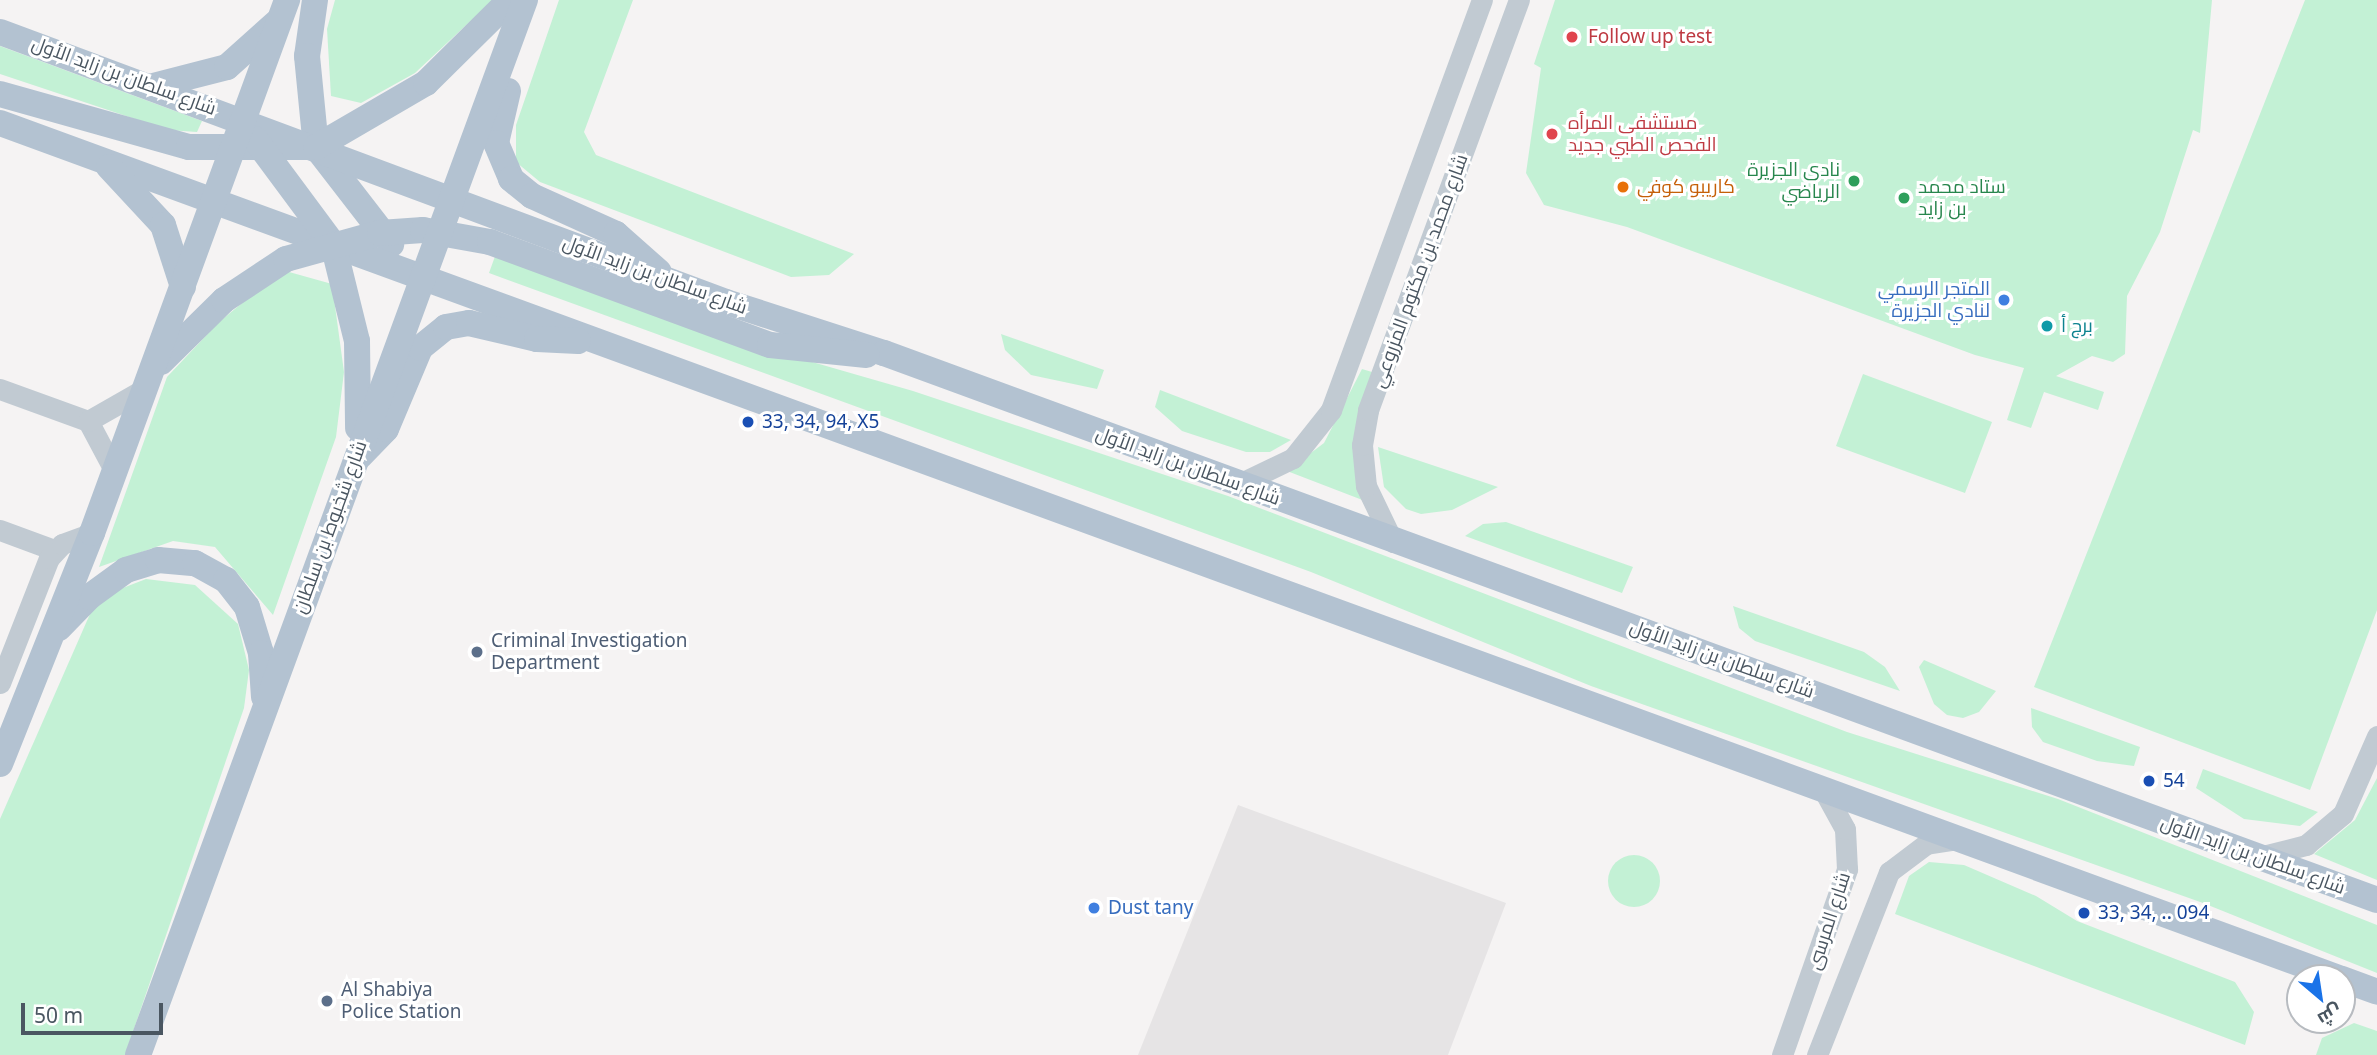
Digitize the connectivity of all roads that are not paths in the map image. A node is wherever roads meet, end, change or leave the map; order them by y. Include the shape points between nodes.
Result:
1 (315, 0) edge
2 (510, 0) edge
3 (525, 0) edge
4 (1482, 0) edge
5 (1519, 0) edge
6 (284, 10) edge
7 (515, 27) junction
8 (0, 32) edge
9 (153, 86) junction
10 (0, 94) edge
11 (244, 120) junction
12 (0, 123) edge
13 (316, 148) junction
14 (261, 149) junction
15 (233, 151) junction
16 (103, 161) junction
17 (452, 199) junction
18 (215, 201) junction
19 (441, 231) junction
20 (380, 233) junction
21 (333, 244) junction
22 (424, 276) junction
23 (664, 279) junction
24 (183, 287) junction
25 (593, 339) junction
26 (884, 353) junction
27 (1352, 356) junction
28 (1385, 367) junction
29 (146, 383) junction
30 (0, 389) edge
31 (88, 421) junction
32 (353, 461) junction
33 (114, 470) junction
34 (1237, 485) junction
35 (0, 530) edge
36 (92, 533) junction
37 (1393, 542) junction
38 (54, 550) junction
39 (50, 638) junction
40 (0, 683) edge
41 (263, 713) junction
42 (2377, 736) edge
43 (0, 764) edge
44 (1823, 789) junction
45 (1962, 839) junction
46 (2259, 858) junction
47 (2377, 900) edge
48 (2300, 964) edge
49 (2356, 984) edge
50 (2377, 992) edge
51 (1795, 1020) junction
52 (1825, 1032) junction
53 (138, 1055) edge
54 (1782, 1055) edge
55 (1817, 1055) edge

1 - 13 main road via 307,55
2 - 13 main road via 426,83
3 - 7 main road, شارع شخبوط بن سلطان
4 - 27 street, شارع محمد بن مكتوم المزروعي
5 - 28 street, شارع محمد بن مكتوم المزروعي
6 - 9 main road via 227,67
6 - 11 main road
7 - 17 main road, شارع شخبوط بن سلطان
7 - 23 main road via 512,76 496,143 503,165 532,196 616,234
8 - 9 main road, شارع سلطان بن زايد الأول
9 - 11 main road, شارع سلطان بن زايد الأول
10 - 15 main road via 128,134
11 - 13 main road, شارع سلطان بن زايد الأول
11 - 14 main road
11 - 15 main road
12 - 16 main road
13 - 14 main road
13 - 17 main road, شارع سلطان بن زايد الأول
13 - 20 main road
14 - 15 main road
14 - 21 main road
15 - 18 main road
16 - 18 main road
16 - 24 main road via 163,225
17 - 19 main road, شارع شخبوط بن سلطان
17 - 23 main road, شارع سلطان بن زايد الأول
18 - 21 main road
18 - 24 main road
19 - 20 main road
19 - 22 main road, شارع شخبوط بن سلطان
19 - 26 main road via 490,242 770,345 831,356
20 - 21 main road
20 - 22 main road
21 - 22 main road
21 - 29 main road via 286,259 224,300
21 - 32 main road via 357,341 359,401
22 - 25 main road
22 - 32 main road, شارع شخبوط بن سلطان
23 - 26 main road, شارع سلطان بن زايد الأول
24 - 29 main road
25 - 32 main road via 537,339 469,323 446,327 420,348 386,429
25 - 44 main road
26 - 34 main road, شارع سلطان بن زايد الأول
27 - 28 street
27 - 34 street, شارع محمد بن مكتوم المزروعي via 1331,410 1308,444 1276,470
28 - 37 street, شارع محمد بن مكتوم المزروعي via 1366,419 1363,466 1373,506
29 - 31 street
29 - 33 main road
30 - 31 street
31 - 33 street
32 - 41 main road, شارع شخبوط بن سلطان
33 - 36 main road
34 - 37 main road, شارع سلطان بن زايد الأول
35 - 38 street
36 - 38 street
36 - 39 main road
37 - 46 main road, شارع سلطان بن زايد الأول
38 - 40 street
39 - 41 main road via 89,597 127,570 158,559 195,563 226,580 247,607 261,653
39 - 43 main road
41 - 53 main road, شارع شخبوط بن سلطان
42 - 46 street via 2343,814 2306,845
44 - 45 main road
44 - 51 street, شارع المرسى via 1845,830 1847,869
45 - 48 main road
45 - 52 street, شارع المرسى via 1918,847 1889,872
46 - 47 main road, شارع سلطان بن زايد الأول
49 - 50 main road
51 - 52 street
51 - 54 street, شارع المرسى
52 - 55 street, شارع المرسى

